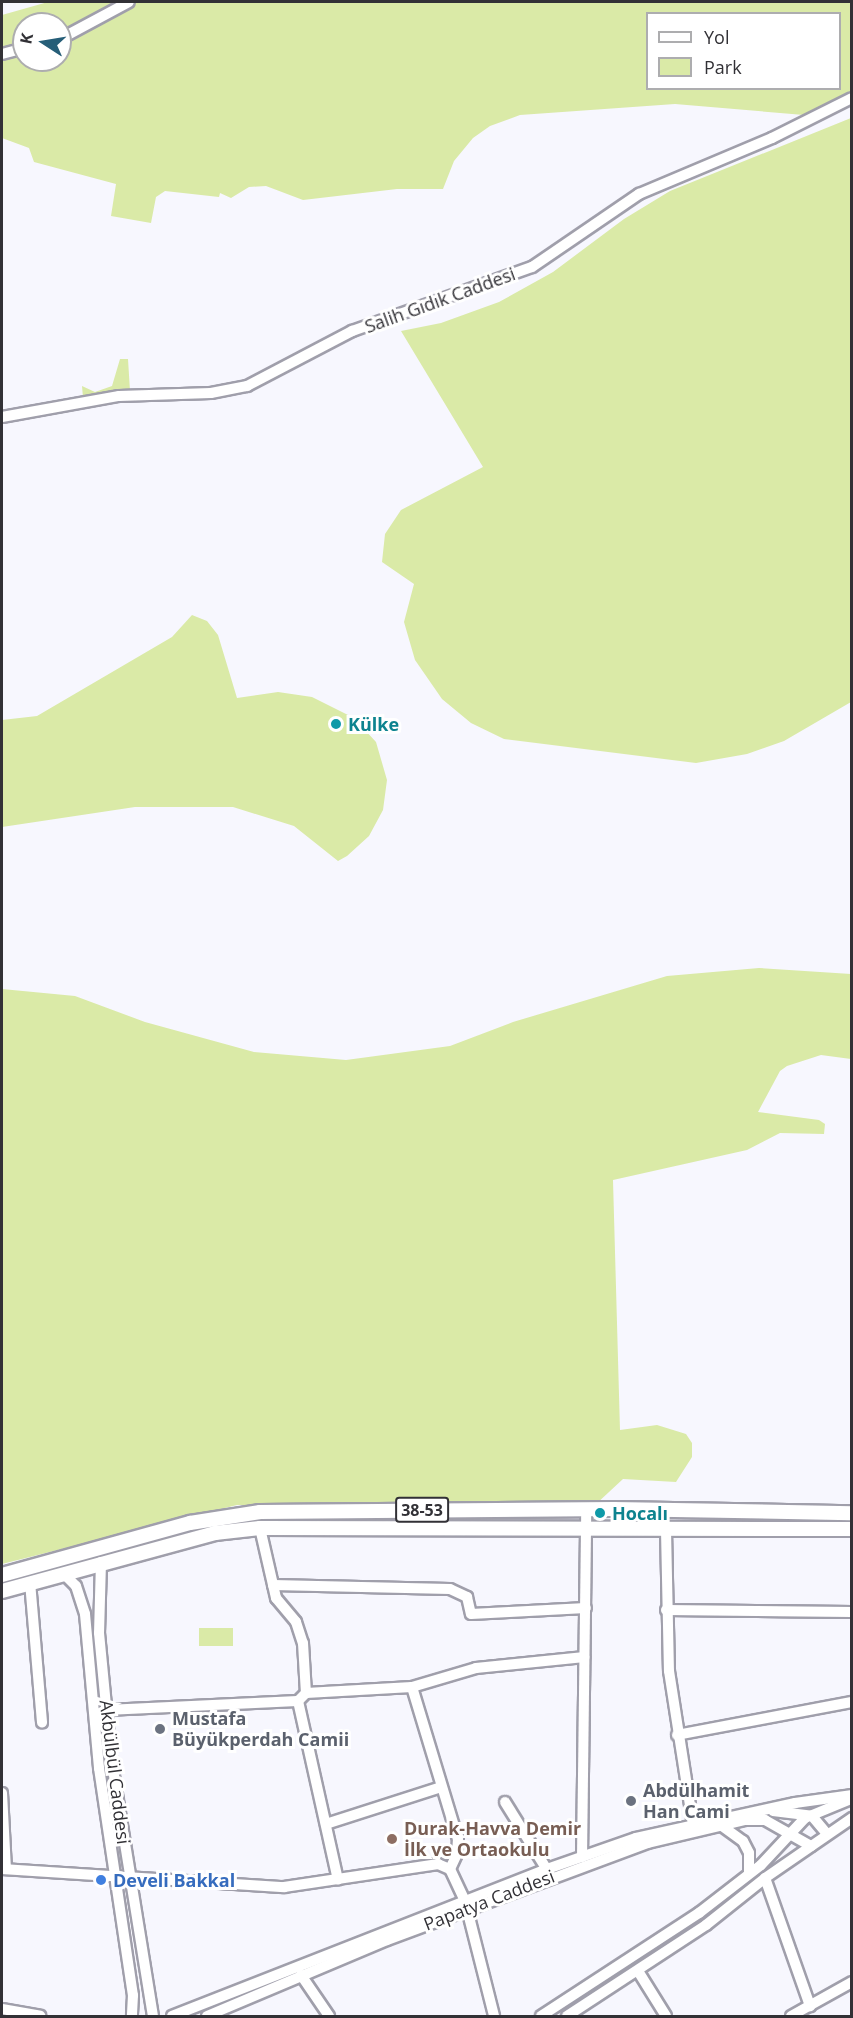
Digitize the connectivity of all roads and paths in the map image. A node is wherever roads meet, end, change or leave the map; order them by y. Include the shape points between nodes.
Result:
1 (129, 2) edge
2 (72, 33) edge
3 (852, 98) edge
4 (2, 417) edge
5 (586, 1509) junction
6 (852, 1513) edge
7 (260, 1528) junction
8 (852, 1529) edge
9 (586, 1530) junction
10 (666, 1530) junction
11 (101, 1562) junction
12 (63, 1573) junction
13 (2, 1575) edge
14 (30, 1582) junction
15 (273, 1585) junction
16 (2, 1591) edge
17 (586, 1608) junction
18 (666, 1610) junction
19 (852, 1612) edge
20 (584, 1657) junction
21 (412, 1687) junction
22 (302, 1697) junction
23 (852, 1702) edge
24 (106, 1710) junction
25 (42, 1722) dead end
26 (677, 1735) junction
27 (441, 1787) junction
28 (2, 1793) edge
29 (852, 1797) edge
30 (505, 1802) dead end
31 (764, 1809) junction
32 (812, 1815) junction
33 (852, 1818) edge
34 (326, 1824) junction
35 (693, 1825) junction
36 (722, 1826) junction
37 (791, 1834) junction
38 (827, 1834) junction
39 (811, 1846) junction
40 (582, 1857) junction
41 (4, 1869) edge
42 (450, 1869) junction
43 (549, 1873) junction
44 (749, 1873) junction
45 (115, 1876) junction
46 (129, 1877) junction
47 (765, 1878) junction
48 (338, 1880) junction
49 (466, 1905) junction
50 (638, 1971) junction
51 (301, 1975) junction
52 (852, 1982) edge
53 (810, 2006) junction
54 (2, 2009) edge
55 (40, 2016) edge
56 (132, 2016) edge
57 (153, 2016) edge
58 (172, 2016) edge
59 (207, 2016) edge
60 (329, 2016) edge
61 (494, 2016) edge
62 (541, 2016) edge
63 (567, 2016) edge
64 (666, 2016) edge
65 (791, 2016) edge

1 - 2 street
3 - 4 street, Salih Gıdık Caddesi via 772,138 639,194 532,267 352,332 257,382 224,392 127,395
5 - 6 main road, 38-53
5 - 9 street
5 - 13 main road, 38-53 via 252,1513 190,1522
7 - 9 main road
7 - 11 main road via 214,1533
7 - 15 street
8 - 10 main road
9 - 10 main road
9 - 17 street
10 - 18 street
11 - 12 main road
11 - 24 street, Akbülbül Caddesi via 99,1612
12 - 14 main road
12 - 45 street, Akbülbül Caddesi via 76,1586 85,1614 99,1768
14 - 16 main road
14 - 25 street
15 - 17 street via 450,1589 467,1597 471,1614
15 - 22 street via 276,1598 300,1632 307,1664
17 - 20 street
18 - 19 street
18 - 26 street
20 - 21 street via 476,1668
20 - 40 street
21 - 22 street
21 - 27 street
22 - 24 street
22 - 34 street
23 - 26 street
24 - 46 street, Akbülbül Caddesi
26 - 35 street
27 - 34 street
27 - 42 street via 458,1844
28 - 41 street
29 - 31 street, Papatya Caddesi
29 - 32 street
30 - 43 street
31 - 32 street
31 - 35 street, Papatya Caddesi
32 - 37 street
32 - 38 street
33 - 38 street
34 - 48 street
35 - 40 street, Papatya Caddesi via 636,1838
36 - 37 street, Papatya Caddesi via 765,1820
36 - 43 street, Papatya Caddesi
36 - 44 street via 744,1841
37 - 39 street, Papatya Caddesi
37 - 44 street
38 - 39 street
39 - 47 street
40 - 43 street, Papatya Caddesi
41 - 45 street
42 - 48 street via 425,1863
42 - 49 street
43 - 49 street, Papatya Caddesi
44 - 62 street via 699,1913
45 - 46 street
45 - 56 street, Akbülbül Caddesi via 133,1995
46 - 48 street via 269,1887
46 - 57 street, Akbülbül Caddesi
47 - 50 street via 706,1925
47 - 53 street
49 - 51 street, Papatya Caddesi
49 - 58 street, Papatya Caddesi
49 - 61 street
50 - 63 street
50 - 64 street
51 - 59 street, Papatya Caddesi
51 - 60 street
52 - 53 street
53 - 65 street
54 - 55 street

